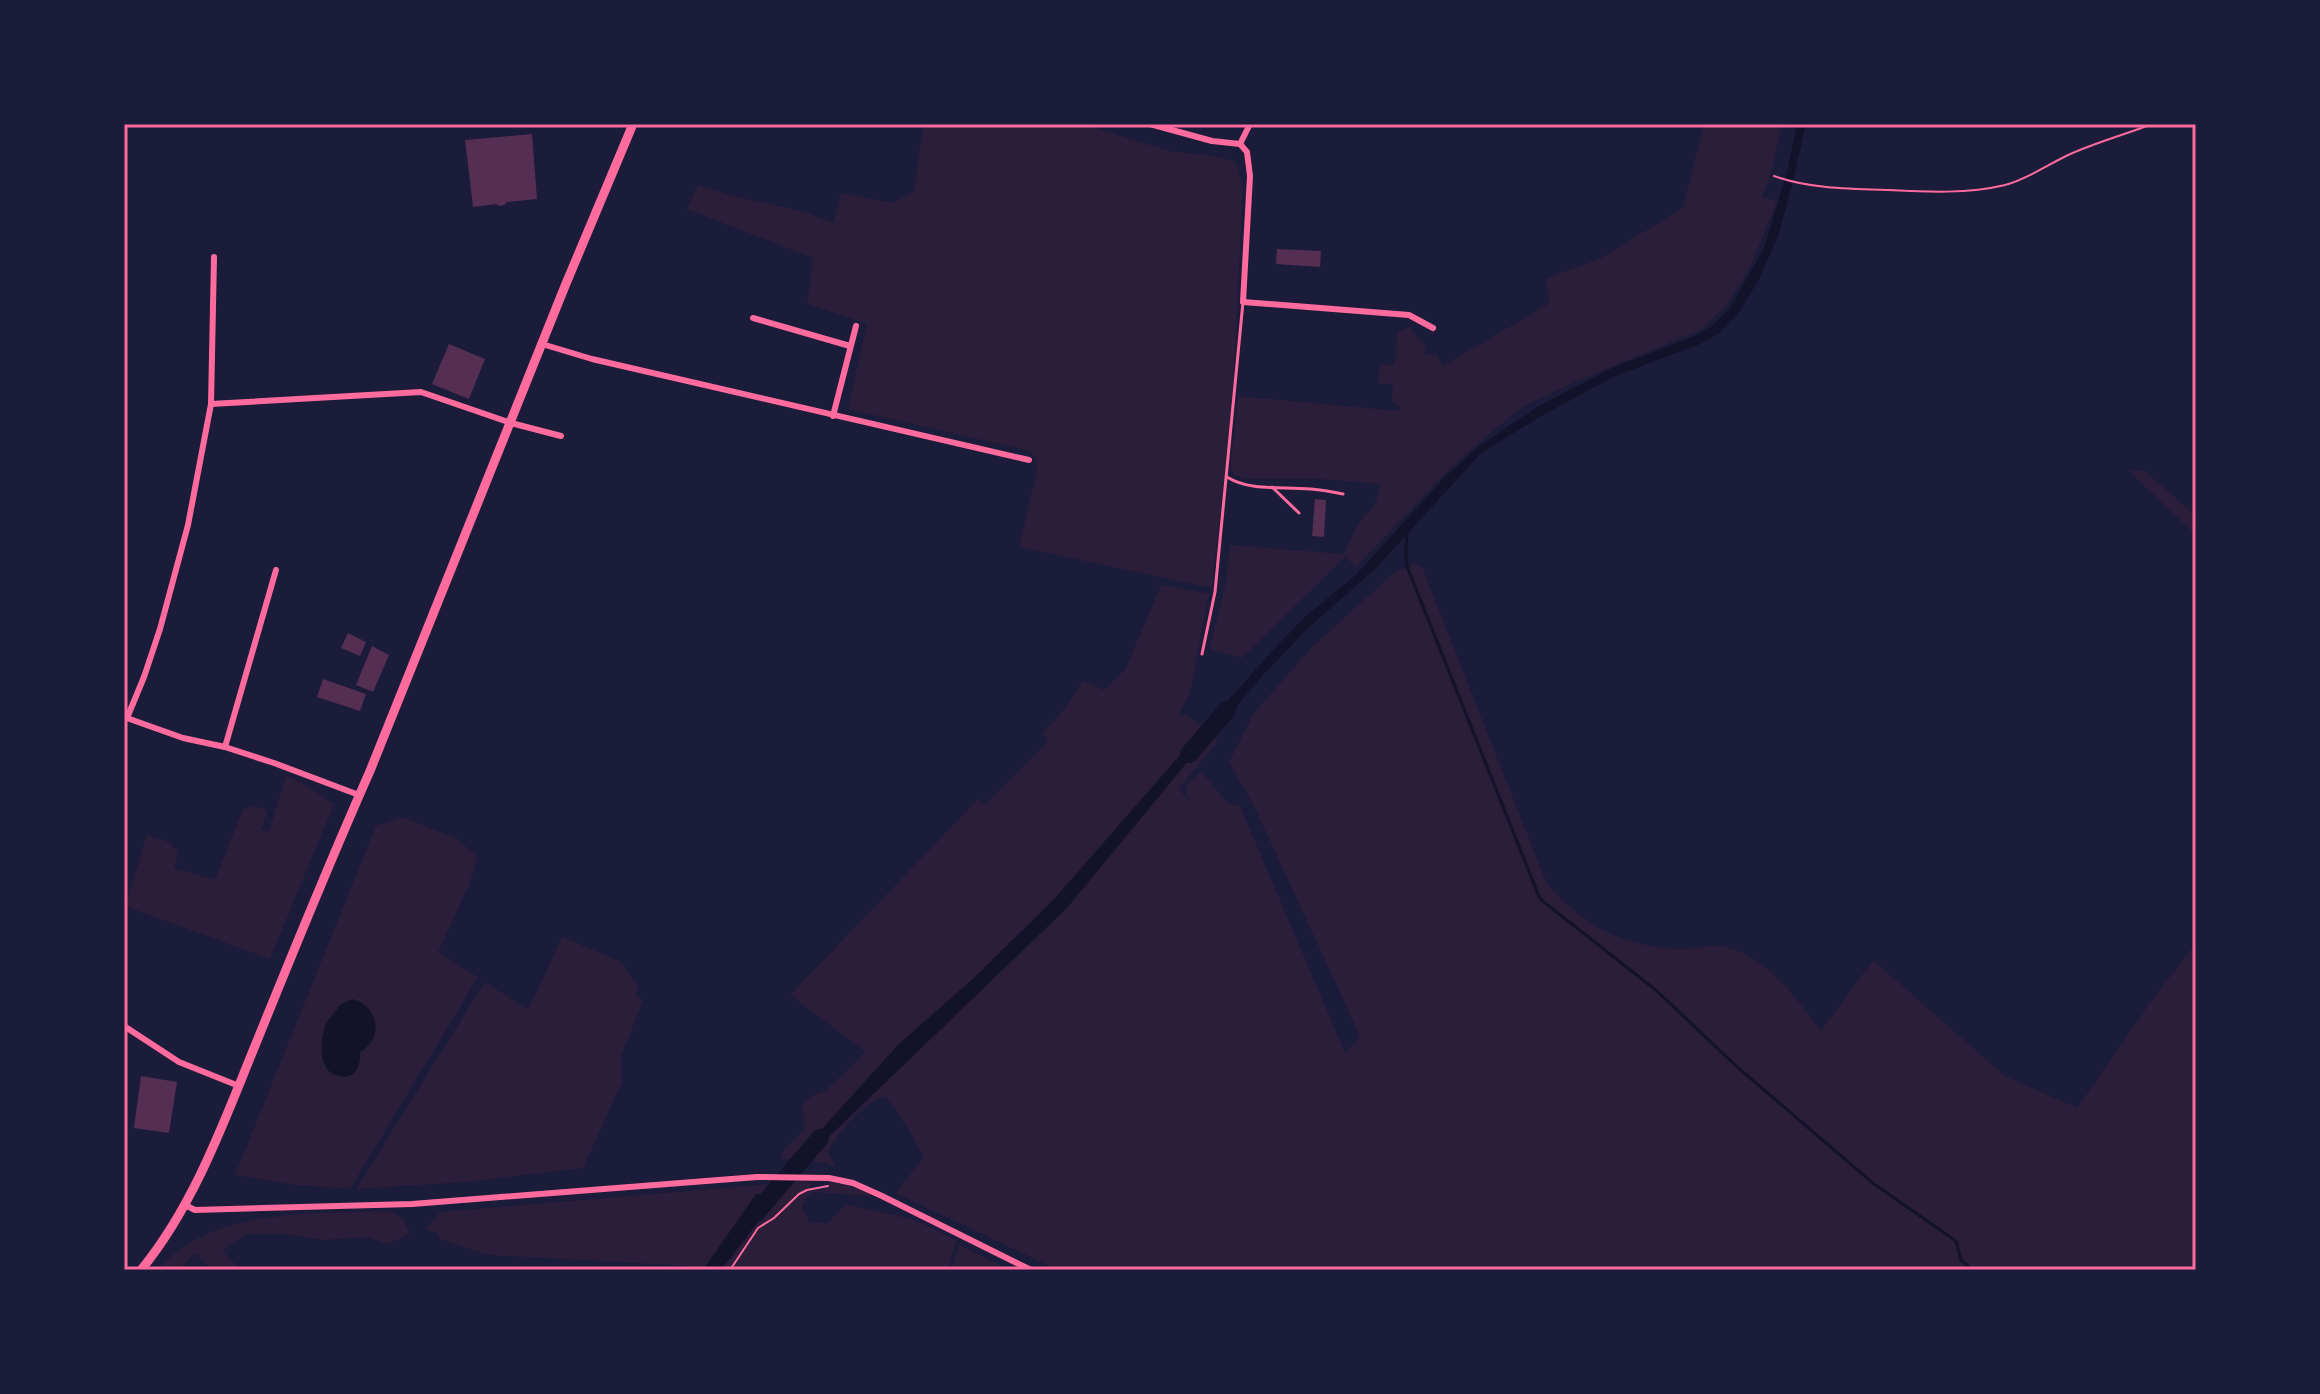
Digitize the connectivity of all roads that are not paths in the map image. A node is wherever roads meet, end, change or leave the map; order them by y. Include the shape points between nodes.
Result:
1 (633, 124) edge
2 (1150, 124) edge
3 (1250, 124) edge
4 (1240, 144) junction
5 (214, 257) dead end
6 (1243, 302) junction
7 (753, 318) dead end
8 (856, 326) dead end
9 (1433, 328) dead end
10 (542, 344) junction
11 (850, 346) junction
12 (211, 404) junction
13 (833, 416) junction
14 (511, 423) junction
15 (561, 436) dead end
16 (1029, 460) dead end
17 (1227, 477) junction
18 (1272, 487) junction
19 (1343, 494) dead end
20 (1299, 513) dead end
21 (276, 570) dead end
22 (1202, 654) dead end
23 (125, 717) edge
24 (225, 747) junction
25 (359, 795) junction
26 (124, 1026) edge
27 (239, 1086) junction
28 (185, 1205) junction
29 (141, 1270) edge
30 (1031, 1270) edge

1 - 10 main road
2 - 4 street
3 - 4 street
4 - 6 street via 1247,152 1250,176
5 - 12 street
6 - 9 street via 1409,315
6 - 17 lane
7 - 11 street
8 - 11 street
10 - 13 street
10 - 14 main road
11 - 13 street
12 - 14 street via 421,392
12 - 23 street via 184,540 144,677
13 - 16 street
14 - 15 street
14 - 25 main road
17 - 18 lane
17 - 22 lane via 1215,592
18 - 19 lane
18 - 20 lane
21 - 24 street
23 - 24 street
24 - 25 street
25 - 27 main road
26 - 27 street via 179,1062
27 - 28 main road
28 - 29 main road
28 - 30 street via 212,1211 383,1205 766,1177 829,1178 853,1183

